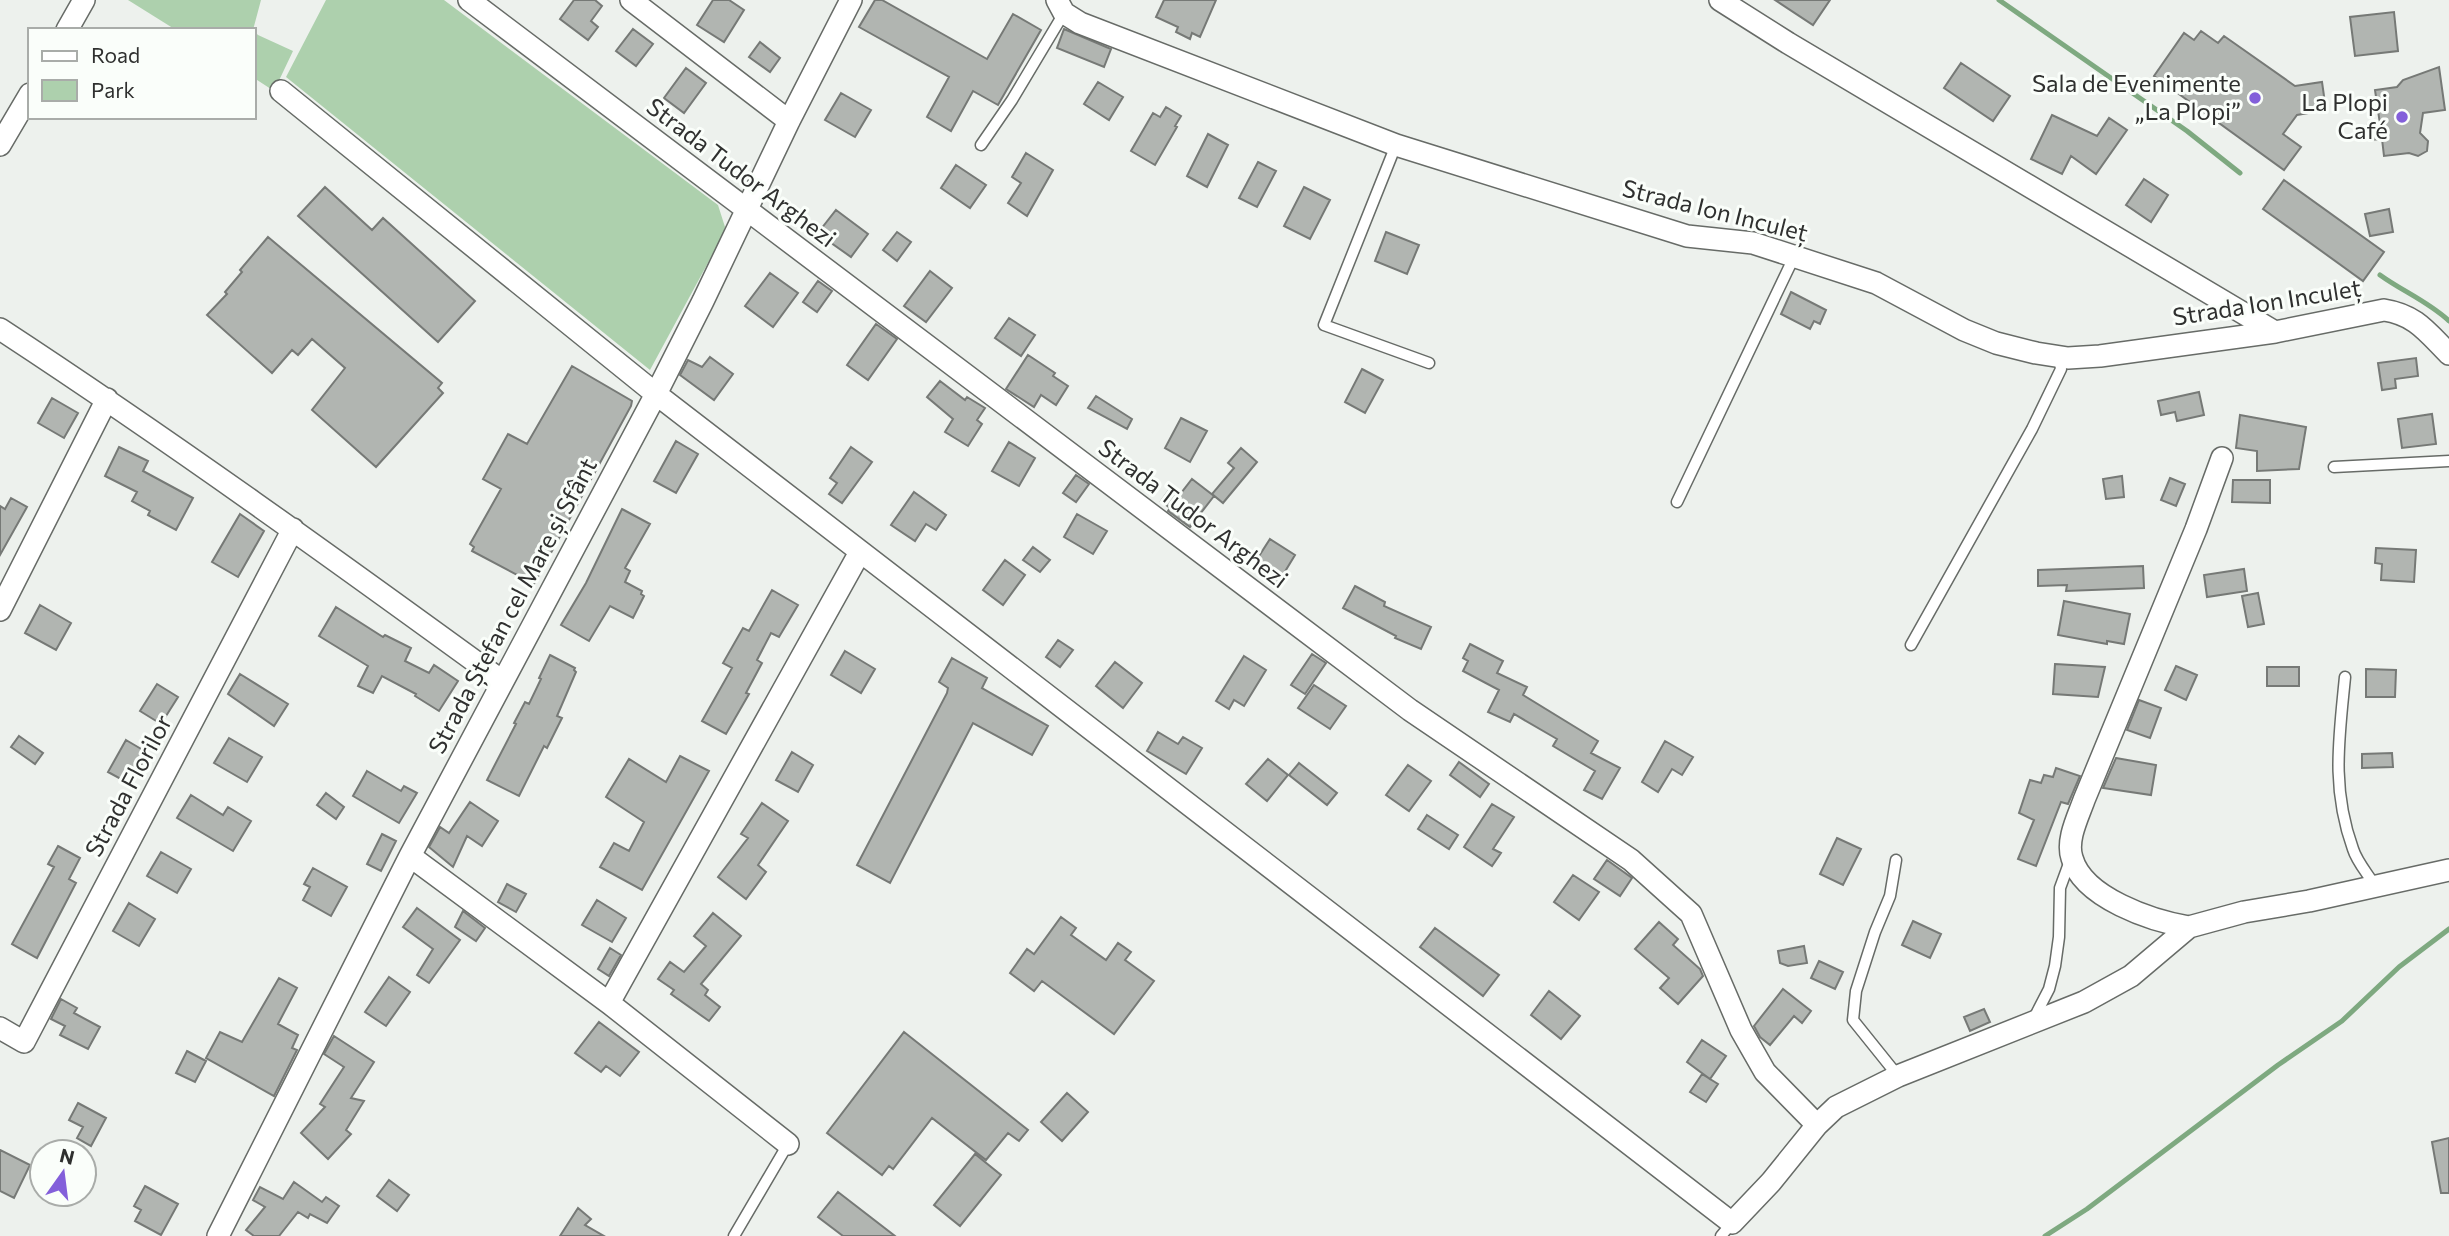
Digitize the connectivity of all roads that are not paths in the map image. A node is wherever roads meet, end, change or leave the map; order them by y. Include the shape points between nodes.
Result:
1 (84, 0) edge
2 (469, 0) edge
3 (631, 0) edge
4 (851, 0) edge
5 (1720, 0) edge
6 (1060, 7) edge
7 (68, 28) edge
8 (281, 91) dead end
9 (28, 97) edge
10 (789, 121) junction
11 (0, 145) edge
12 (981, 145) dead end
13 (1396, 145) junction
14 (746, 210) junction
15 (1794, 257) junction
16 (0, 329) edge
17 (2275, 332) junction
18 (2449, 354) edge
19 (2059, 356) junction
20 (1429, 363) dead end
21 (656, 394) junction
22 (107, 399) junction
23 (2222, 458) dead end
24 (2449, 461) edge
25 (2334, 467) dead end
26 (1676, 502) dead end
27 (293, 529) junction
28 (860, 552) junction
29 (0, 610) edge
30 (1911, 645) dead end
31 (2345, 677) dead end
32 (502, 681) junction
33 (410, 856) junction
34 (2071, 857) junction
35 (1896, 860) dead end
36 (2449, 870) edge
37 (2375, 886) junction
38 (2189, 927) junction
39 (609, 1003) junction
40 (2032, 1023) junction
41 (0, 1028) edge
42 (1898, 1076) junction
43 (1817, 1125) junction
44 (788, 1144) joint
45 (1727, 1230) edge
46 (218, 1236) edge
47 (734, 1236) edge

1 - 7 street
2 - 14 street, Strada Tudor Arghezi
3 - 10 street
4 - 10 street, Strada Ștefan cel Mare și Sfânt
5 - 17 street
6 - 12 lane via 1012,100
6 - 13 street, Strada Ion Inculeț via 1080,23
8 - 21 street
9 - 11 street
10 - 14 street, Strada Ștefan cel Mare și Sfânt
13 - 15 street, Strada Ion Inculeț via 1687,236 1753,243
13 - 20 lane via 1324,325
14 - 21 street, Strada Ștefan cel Mare și Sfânt
14 - 43 street, Strada Tudor Arghezi via 1410,710 1631,860 1691,915 1741,1030 1765,1072
15 - 19 street, Strada Ion Inculeț via 1876,283 1996,343
15 - 26 lane
16 - 22 street
17 - 18 street, Strada Ion Inculeț via 2384,310 2402,313 2418,323
17 - 19 street, Strada Ion Inculeț via 2100,356
19 - 30 lane via 2061,369 2032,429
21 - 28 street
21 - 32 street, Strada Ștefan cel Mare și Sfânt
22 - 27 street
22 - 29 street
23 - 34 street via 2084,800 2072,834
24 - 25 lane
27 - 32 street
27 - 41 street, Strada Florilor via 24,1042
28 - 39 street
28 - 45 street
31 - 37 lane via 2339,784 2354,851
32 - 33 street, Strada Ștefan cel Mare și Sfânt
33 - 39 street
33 - 46 street, Strada Ștefan cel Mare și Sfânt
34 - 38 street via 2095,891 2158,922
34 - 40 lane via 2060,888 2055,966
35 - 42 lane via 1890,897 1856,991 1853,1020
36 - 37 street
37 - 38 street
38 - 40 street via 2131,976
39 - 44 street
40 - 42 street
42 - 43 street via 1836,1107
43 - 45 street
44 - 47 lane

